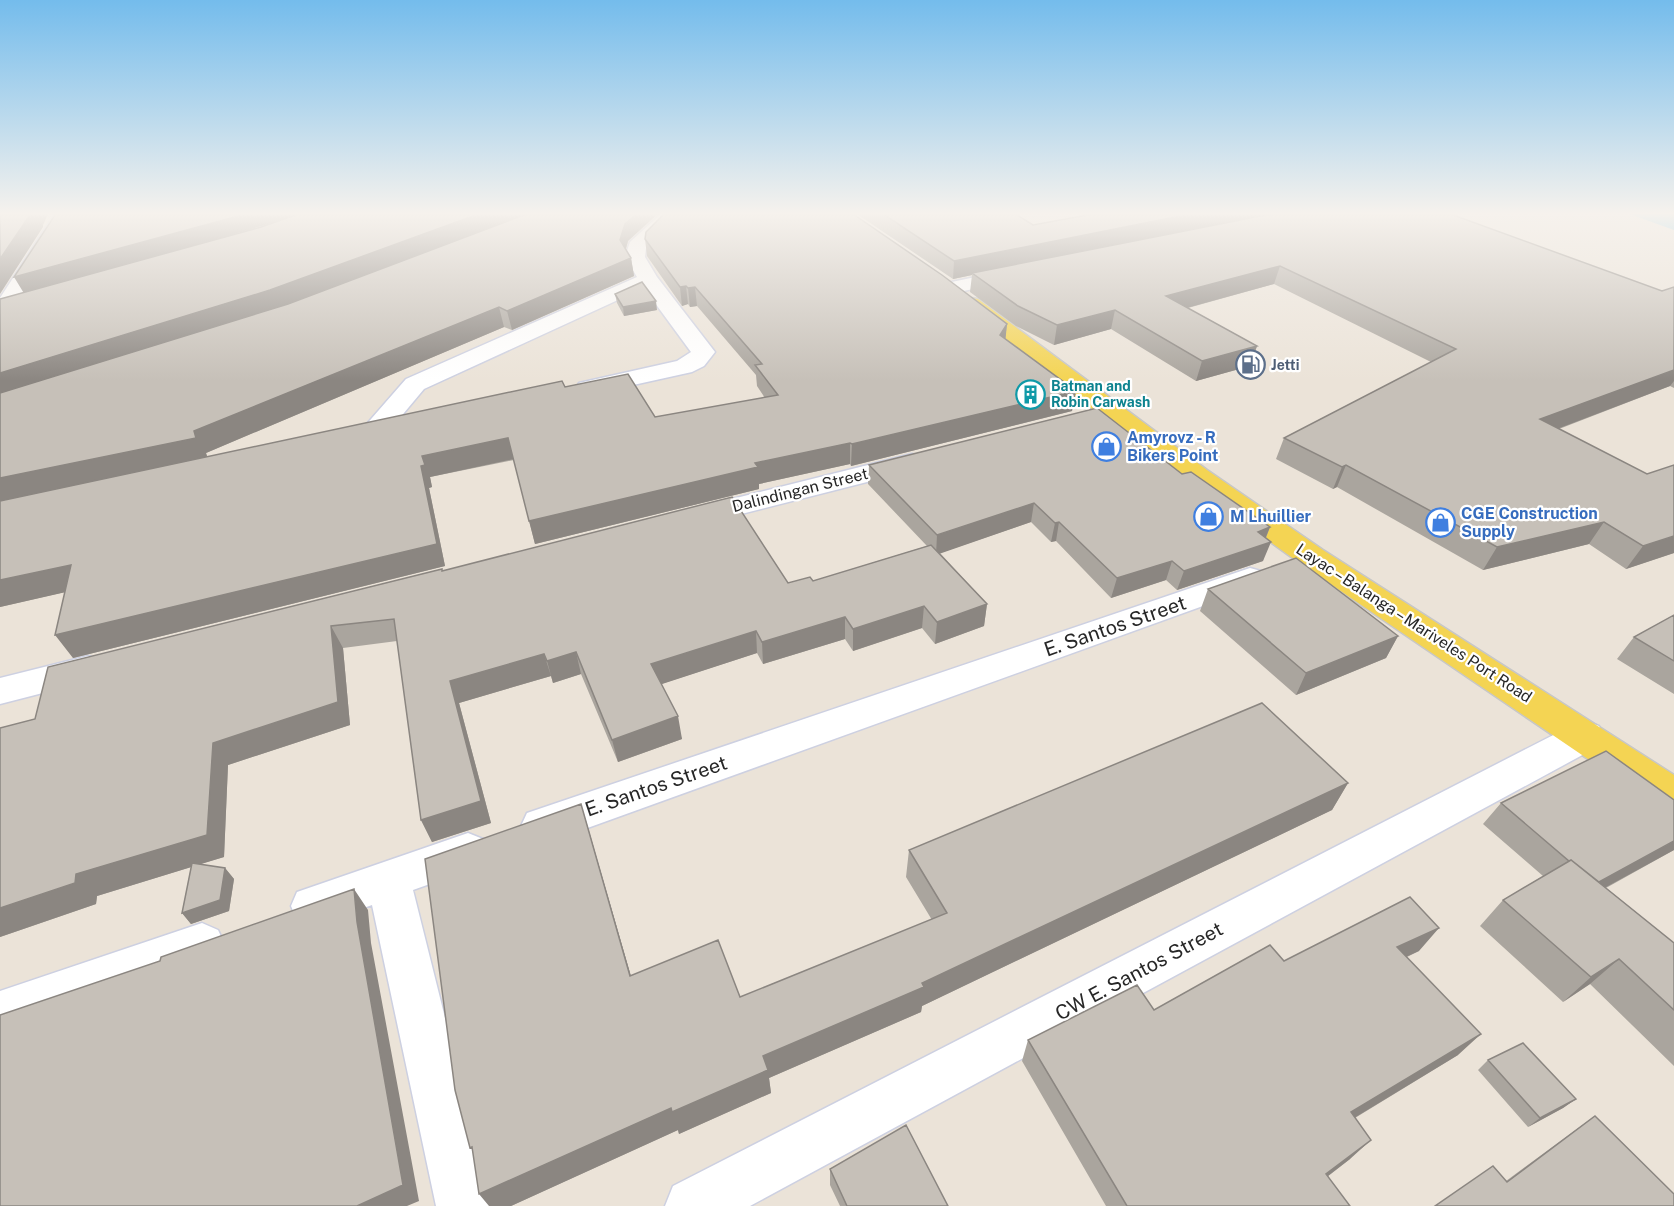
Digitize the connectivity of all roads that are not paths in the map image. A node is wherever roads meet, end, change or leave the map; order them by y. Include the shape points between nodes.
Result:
1 (32, 268) edge
2 (642, 268) edge
3 (1028, 272) edge
4 (648, 279) junction
5 (940, 282) joint
6 (24, 304) edge
7 (1, 312) edge
8 (560, 394) edge
9 (1112, 412) junction
10 (1077, 421) edge
11 (409, 425) edge
12 (938, 456) edge
13 (672, 523) edge
14 (1312, 556) junction
15 (116, 662) edge
16 (0, 691) edge
17 (1585, 736) junction
18 (1674, 796) edge
19 (388, 879) junction
20 (278, 918) edge
21 (233, 934) edge
22 (0, 1016) edge
23 (464, 1206) edge
24 (693, 1206) edge

1 - 7 street
2 - 4 street
3 - 5 street
4 - 8 street via 703,352 684,367
4 - 11 street via 415,384 362,435
5 - 9 main road, Layac – Balanga – Mariveles Port Road
6 - 7 street
9 - 10 street
9 - 14 main road, Layac – Balanga – Mariveles Port Road
12 - 13 street, Dalindingan Street
14 - 17 main road, Layac – Balanga – Mariveles Port Road
14 - 19 street, E. Santos Street
15 - 16 street
17 - 18 main road, Layac – Balanga – Mariveles Port Road
17 - 24 street, CW E. Santos Street
19 - 20 street, E. Santos Street
19 - 23 street
21 - 22 street

